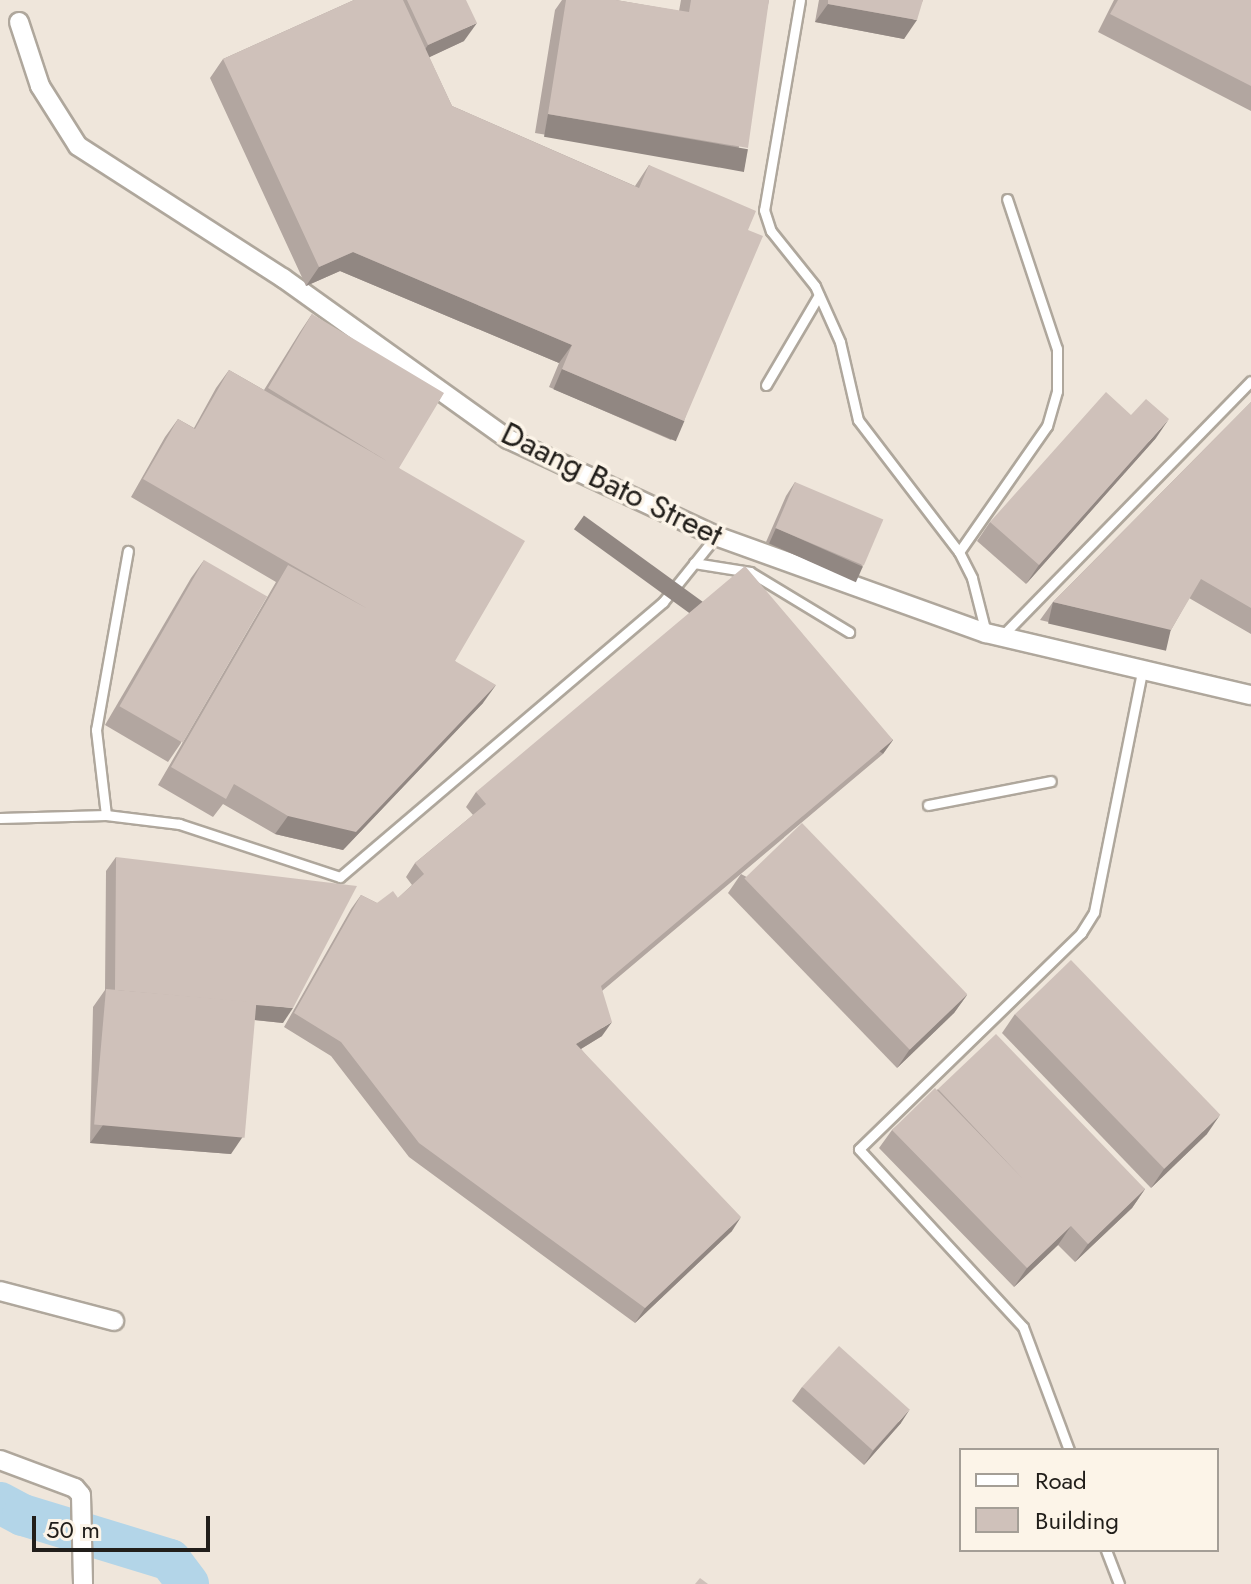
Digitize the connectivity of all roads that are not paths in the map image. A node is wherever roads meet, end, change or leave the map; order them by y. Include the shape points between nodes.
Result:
1 (800, 0) edge
2 (19, 22) dead end
3 (1007, 199) dead end
4 (819, 295) junction
5 (1251, 381) edge
6 (766, 385) dead end
7 (716, 536) junction
8 (128, 551) dead end
9 (959, 552) junction
10 (694, 563) junction
11 (849, 632) dead end
12 (993, 636) junction
13 (1142, 671) junction
14 (1251, 695) edge
15 (1051, 781) dead end
16 (928, 805) dead end
17 (106, 815) junction
18 (0, 818) edge
19 (0, 1291) edge
20 (114, 1321) dead end
21 (1068, 1448) edge
22 (0, 1460) edge
23 (1107, 1552) edge
24 (83, 1584) edge
25 (1119, 1584) edge

1 - 4 lane via 764,210 771,231
2 - 7 street, Daang Bato Street via 40,86 78,146 283,278 508,439
3 - 9 lane via 1057,349 1057,391 1047,426
4 - 6 lane
4 - 9 lane via 840,342 858,420
5 - 12 lane
7 - 10 lane
7 - 12 street, Daang Bato Street
8 - 17 lane via 96,730
9 - 12 lane
10 - 11 lane via 750,572
10 - 17 lane via 663,602 346,875 312,872 179,824
12 - 13 street, Daang Bato Street
13 - 14 street, Daang Bato Street
13 - 21 lane via 1094,912 1081,933 859,1149 1023,1327
15 - 16 lane
17 - 18 lane
19 - 20 street
22 - 24 street via 75,1488 81,1495
23 - 25 lane

